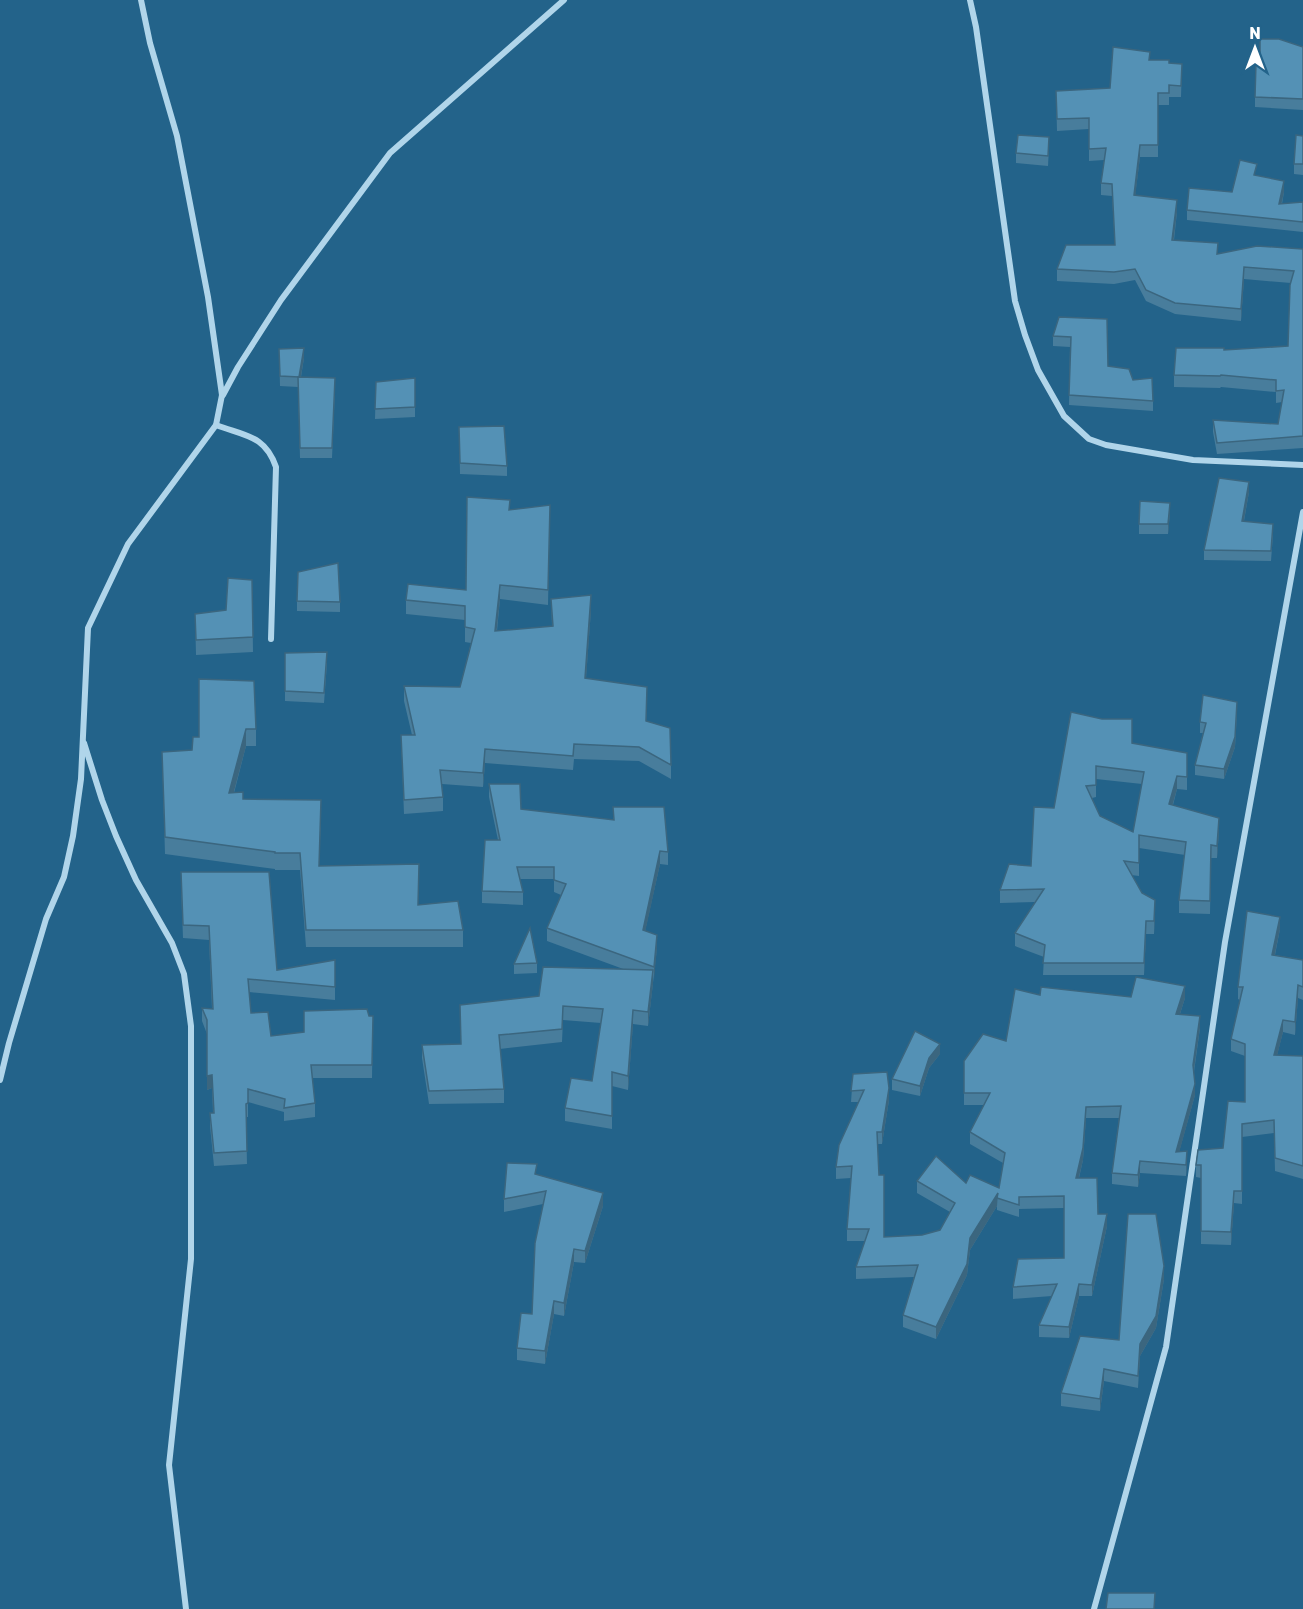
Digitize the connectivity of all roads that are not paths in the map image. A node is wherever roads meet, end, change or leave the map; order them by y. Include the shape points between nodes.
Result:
1 (141, 0) edge
2 (564, 0) edge
3 (970, 0) edge
4 (222, 395) junction
5 (216, 425) junction
6 (1303, 465) edge
7 (1303, 512) edge
8 (271, 639) dead end
9 (81, 735) junction
10 (0, 1080) edge
11 (186, 1609) edge
12 (1094, 1609) edge

1 - 4 street via 177,136
2 - 4 street via 390,153 281,300
3 - 6 street via 1015,301 1038,370 1064,416 1089,439 1106,445 1214,462
4 - 5 street
5 - 8 street via 260,441 270,451 276,467
5 - 9 street via 128,544 88,628
7 - 12 street via 1226,942 1166,1347
9 - 10 street via 81,779 64,877 46,919
9 - 11 street via 116,836 184,974 191,1026 191,1259 169,1465

